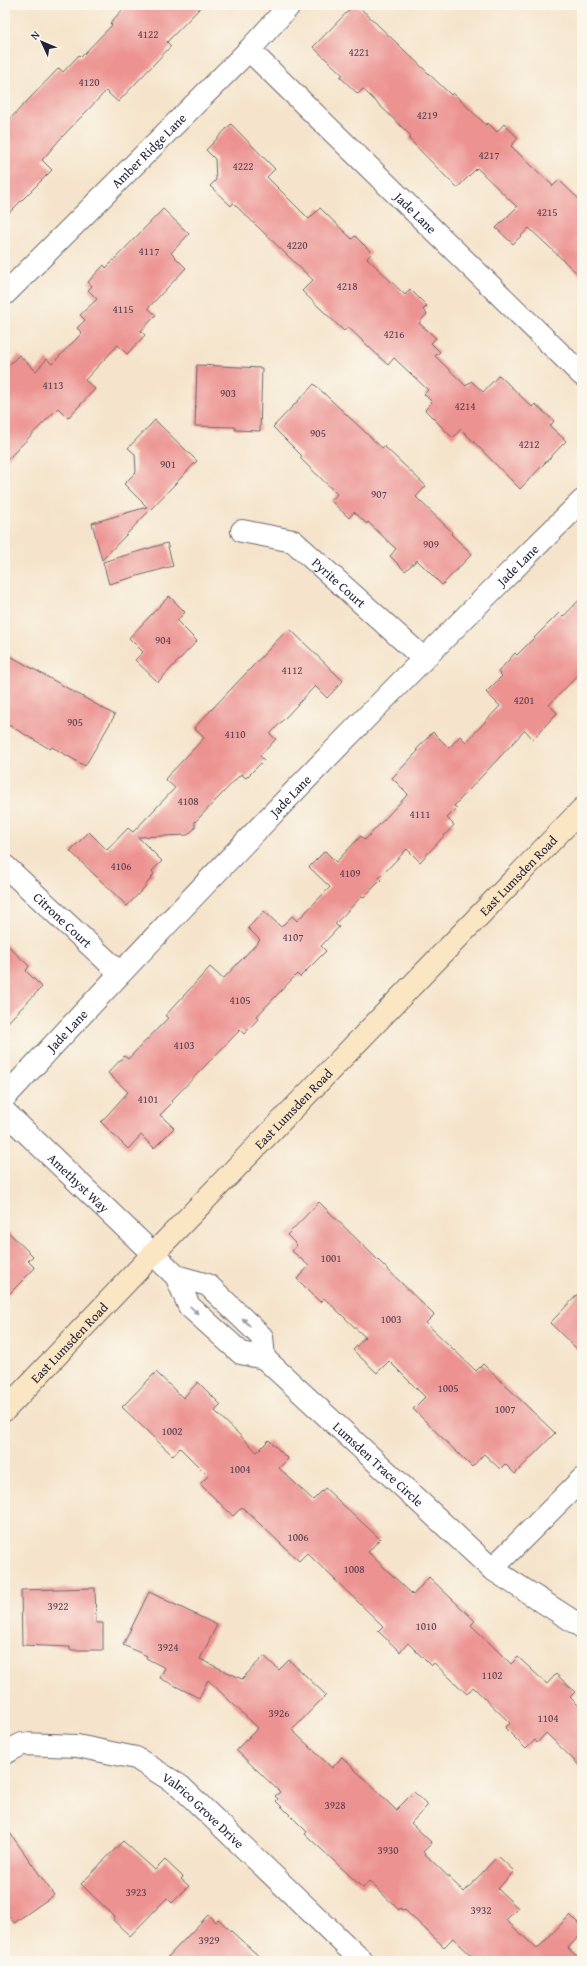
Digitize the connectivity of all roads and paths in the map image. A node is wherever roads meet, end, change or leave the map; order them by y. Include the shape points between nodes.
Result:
1 (290, 5) edge
2 (249, 50) junction
3 (5, 294) edge
4 (582, 375) edge
5 (582, 500) edge
6 (242, 531) dead end
7 (423, 658) junction
8 (582, 809) edge
9 (5, 866) edge
10 (120, 974) junction
11 (5, 1097) edge
12 (5, 1112) edge
13 (153, 1254) junction
14 (5, 1410) edge
15 (582, 1479) edge
16 (492, 1570) junction
17 (582, 1627) edge
18 (5, 1752) edge
19 (362, 1961) edge

1 - 2 street, Amber Ridge Lane
2 - 3 street, Amber Ridge Lane
2 - 4 street, Jade Lane
5 - 7 street, Jade Lane
6 - 7 street, Pyrite Court via 293,541
7 - 10 street, Jade Lane
8 - 13 street, East Lumsden Road
9 - 10 street, Citrone Court
10 - 11 street, Jade Lane
12 - 13 street, Amethyst Way
13 - 14 street, East Lumsden Road
13 - 16 street, Lumsden Trace Circle via 176,1276 189,1306 241,1353 264,1358
15 - 16 street
16 - 17 street, Lumsden Trace Circle
18 - 19 street, Valrico Grove Drive via 22,1744 77,1746 136,1758 180,1786

